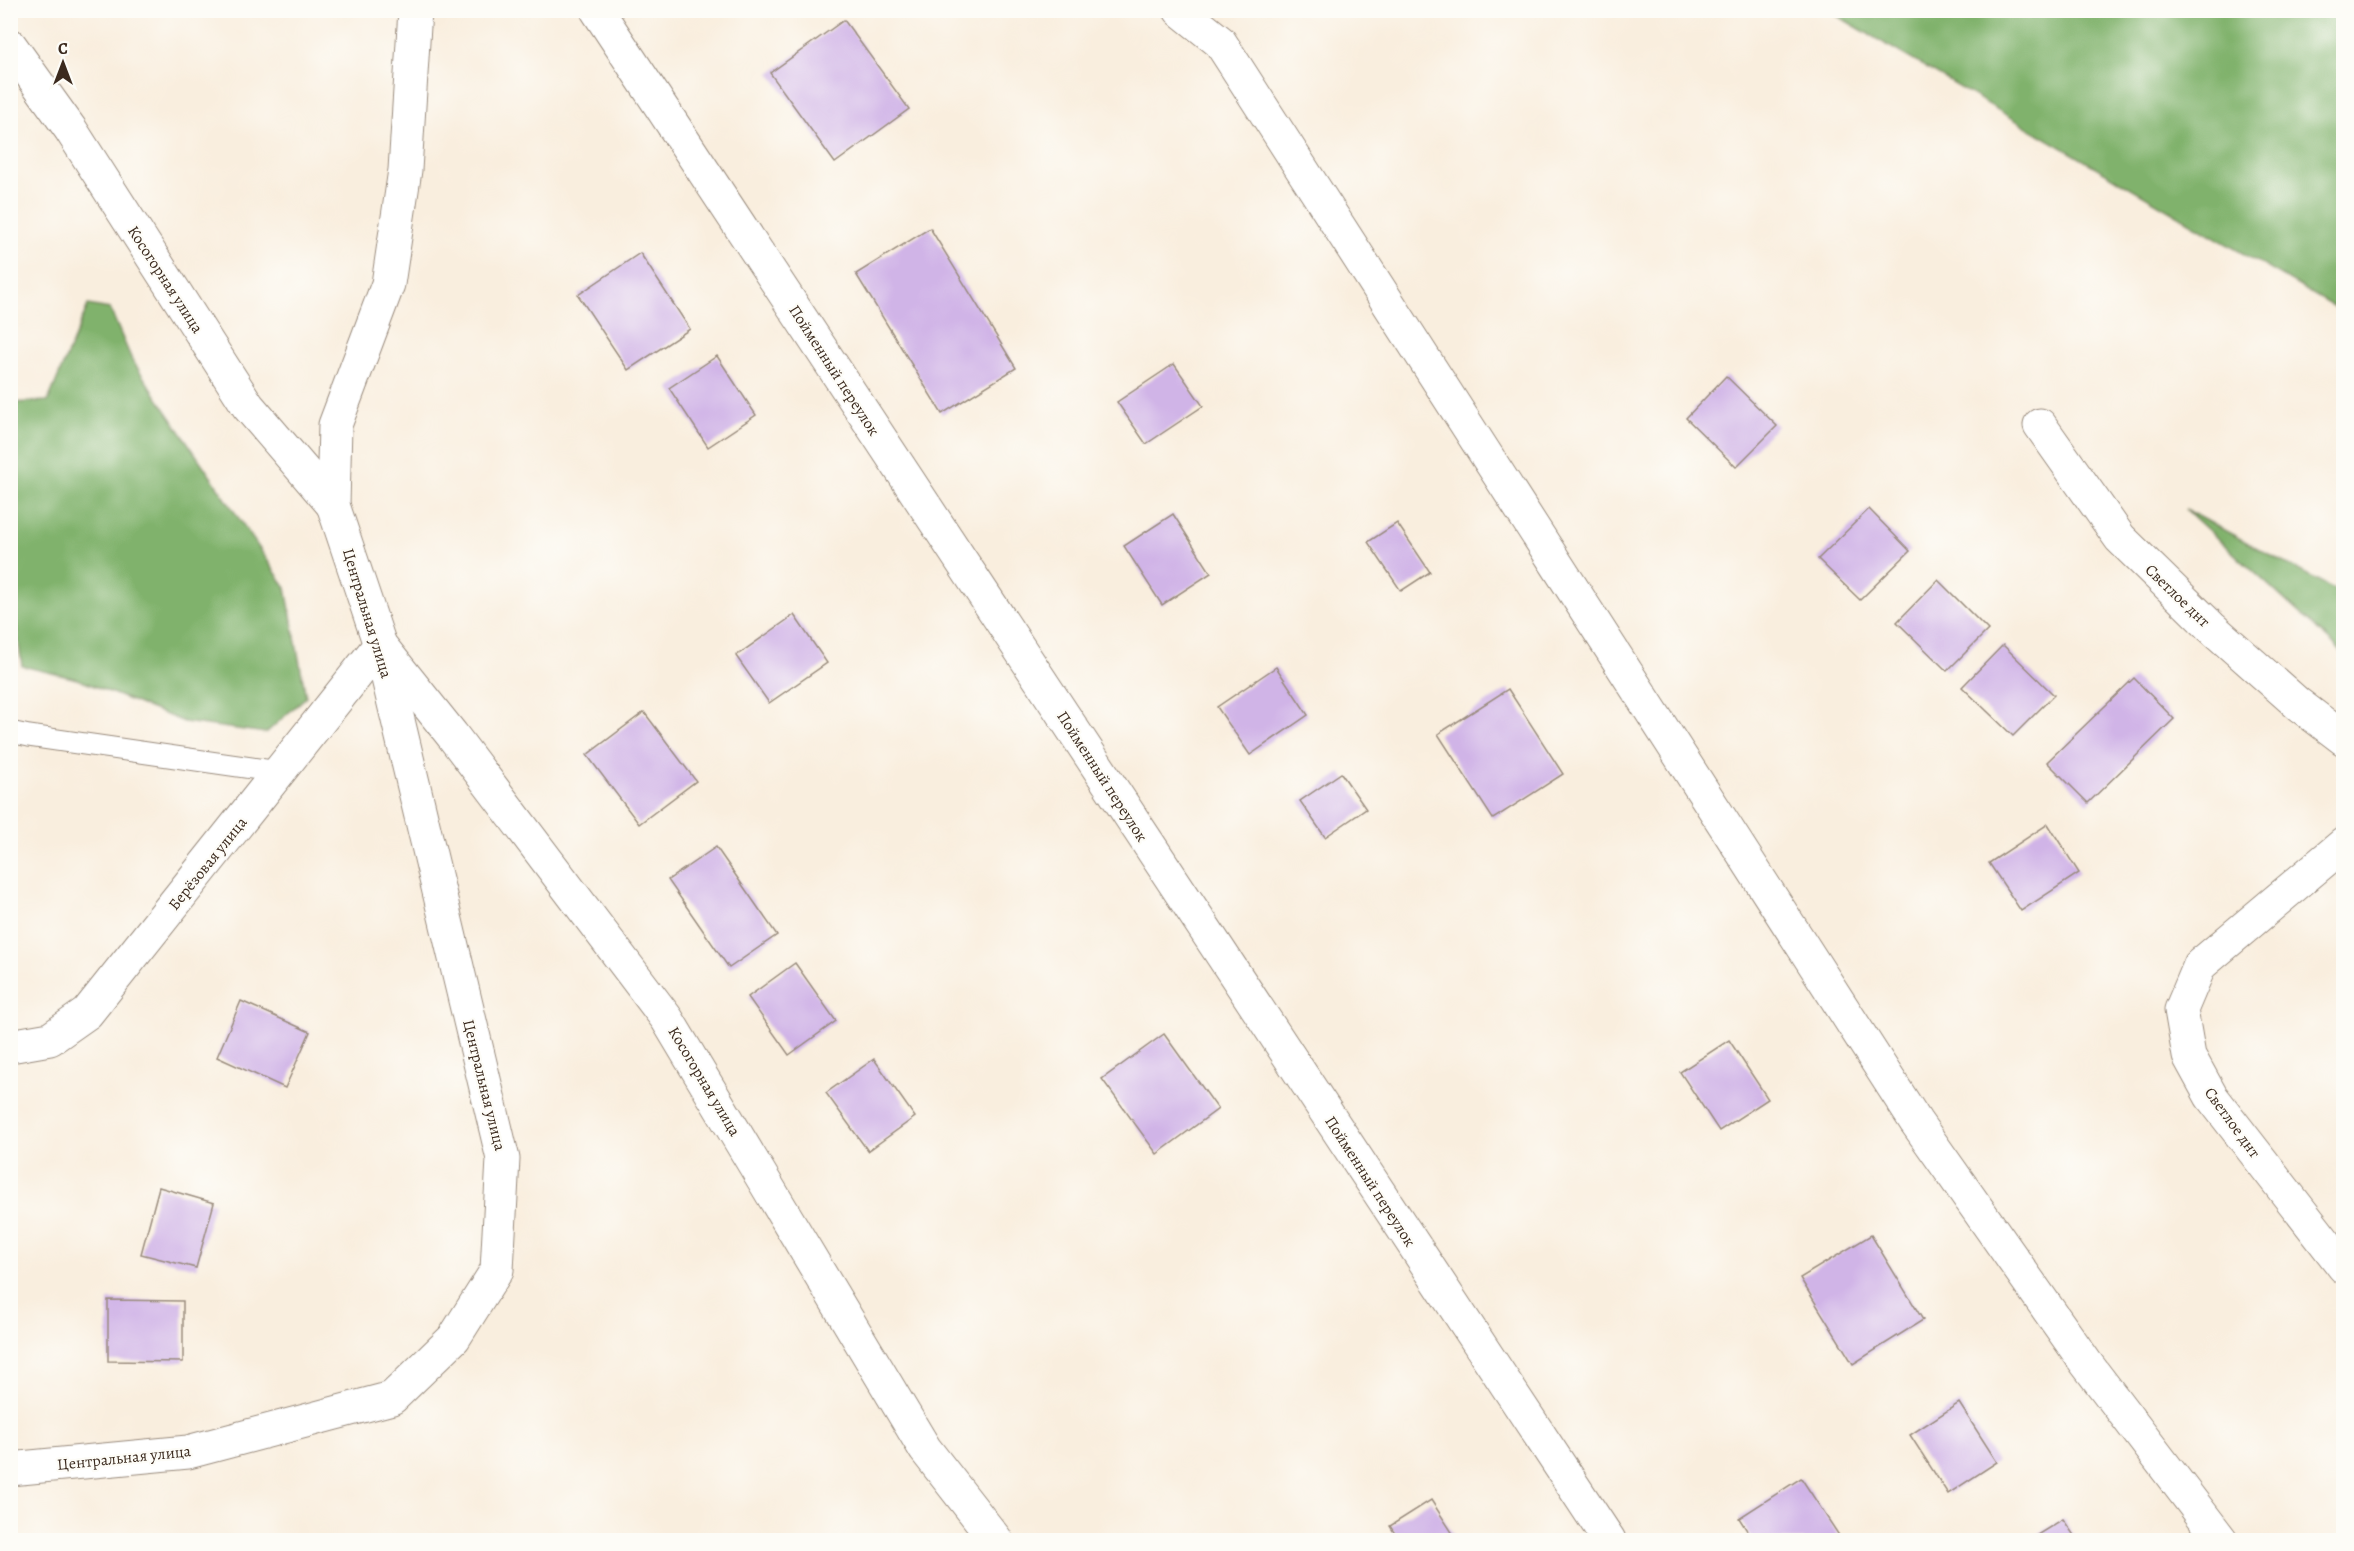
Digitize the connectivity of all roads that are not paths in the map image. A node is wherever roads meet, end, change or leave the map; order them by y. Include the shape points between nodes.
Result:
1 (415, 10) edge
2 (597, 10) edge
3 (1180, 10) edge
4 (10, 45) edge
5 (2040, 425) dead end
6 (333, 505) junction
7 (381, 645) junction
8 (10, 732) edge
9 (2343, 739) edge
10 (279, 772) junction
11 (2343, 844) edge
12 (10, 1046) edge
13 (2343, 1267) edge
14 (10, 1469) edge
15 (996, 1540) edge
16 (1609, 1540) edge
17 (2221, 1540) edge

1 - 6 street via 405,170 388,284 335,425
2 - 16 street, Пойменный переулок
3 - 17 street via 1220,42 1916,1122 2086,1363
4 - 6 street, Косогорная улица via 71,130 248,406
5 - 9 street, Светлое днт via 2120,538 2211,627
6 - 7 street, Центральная улица
7 - 10 street, Берёзовая улица
7 - 14 street, Центральная улица via 503,1159 498,1270 454,1338 392,1398 188,1452
7 - 15 street, Косогорная улица via 667,1018 925,1449
8 - 10 lane
10 - 12 street, Берёзовая улица via 87,1014 50,1040
11 - 13 street, Светлое днт via 2200,965 2181,1010 2189,1056 2211,1096

